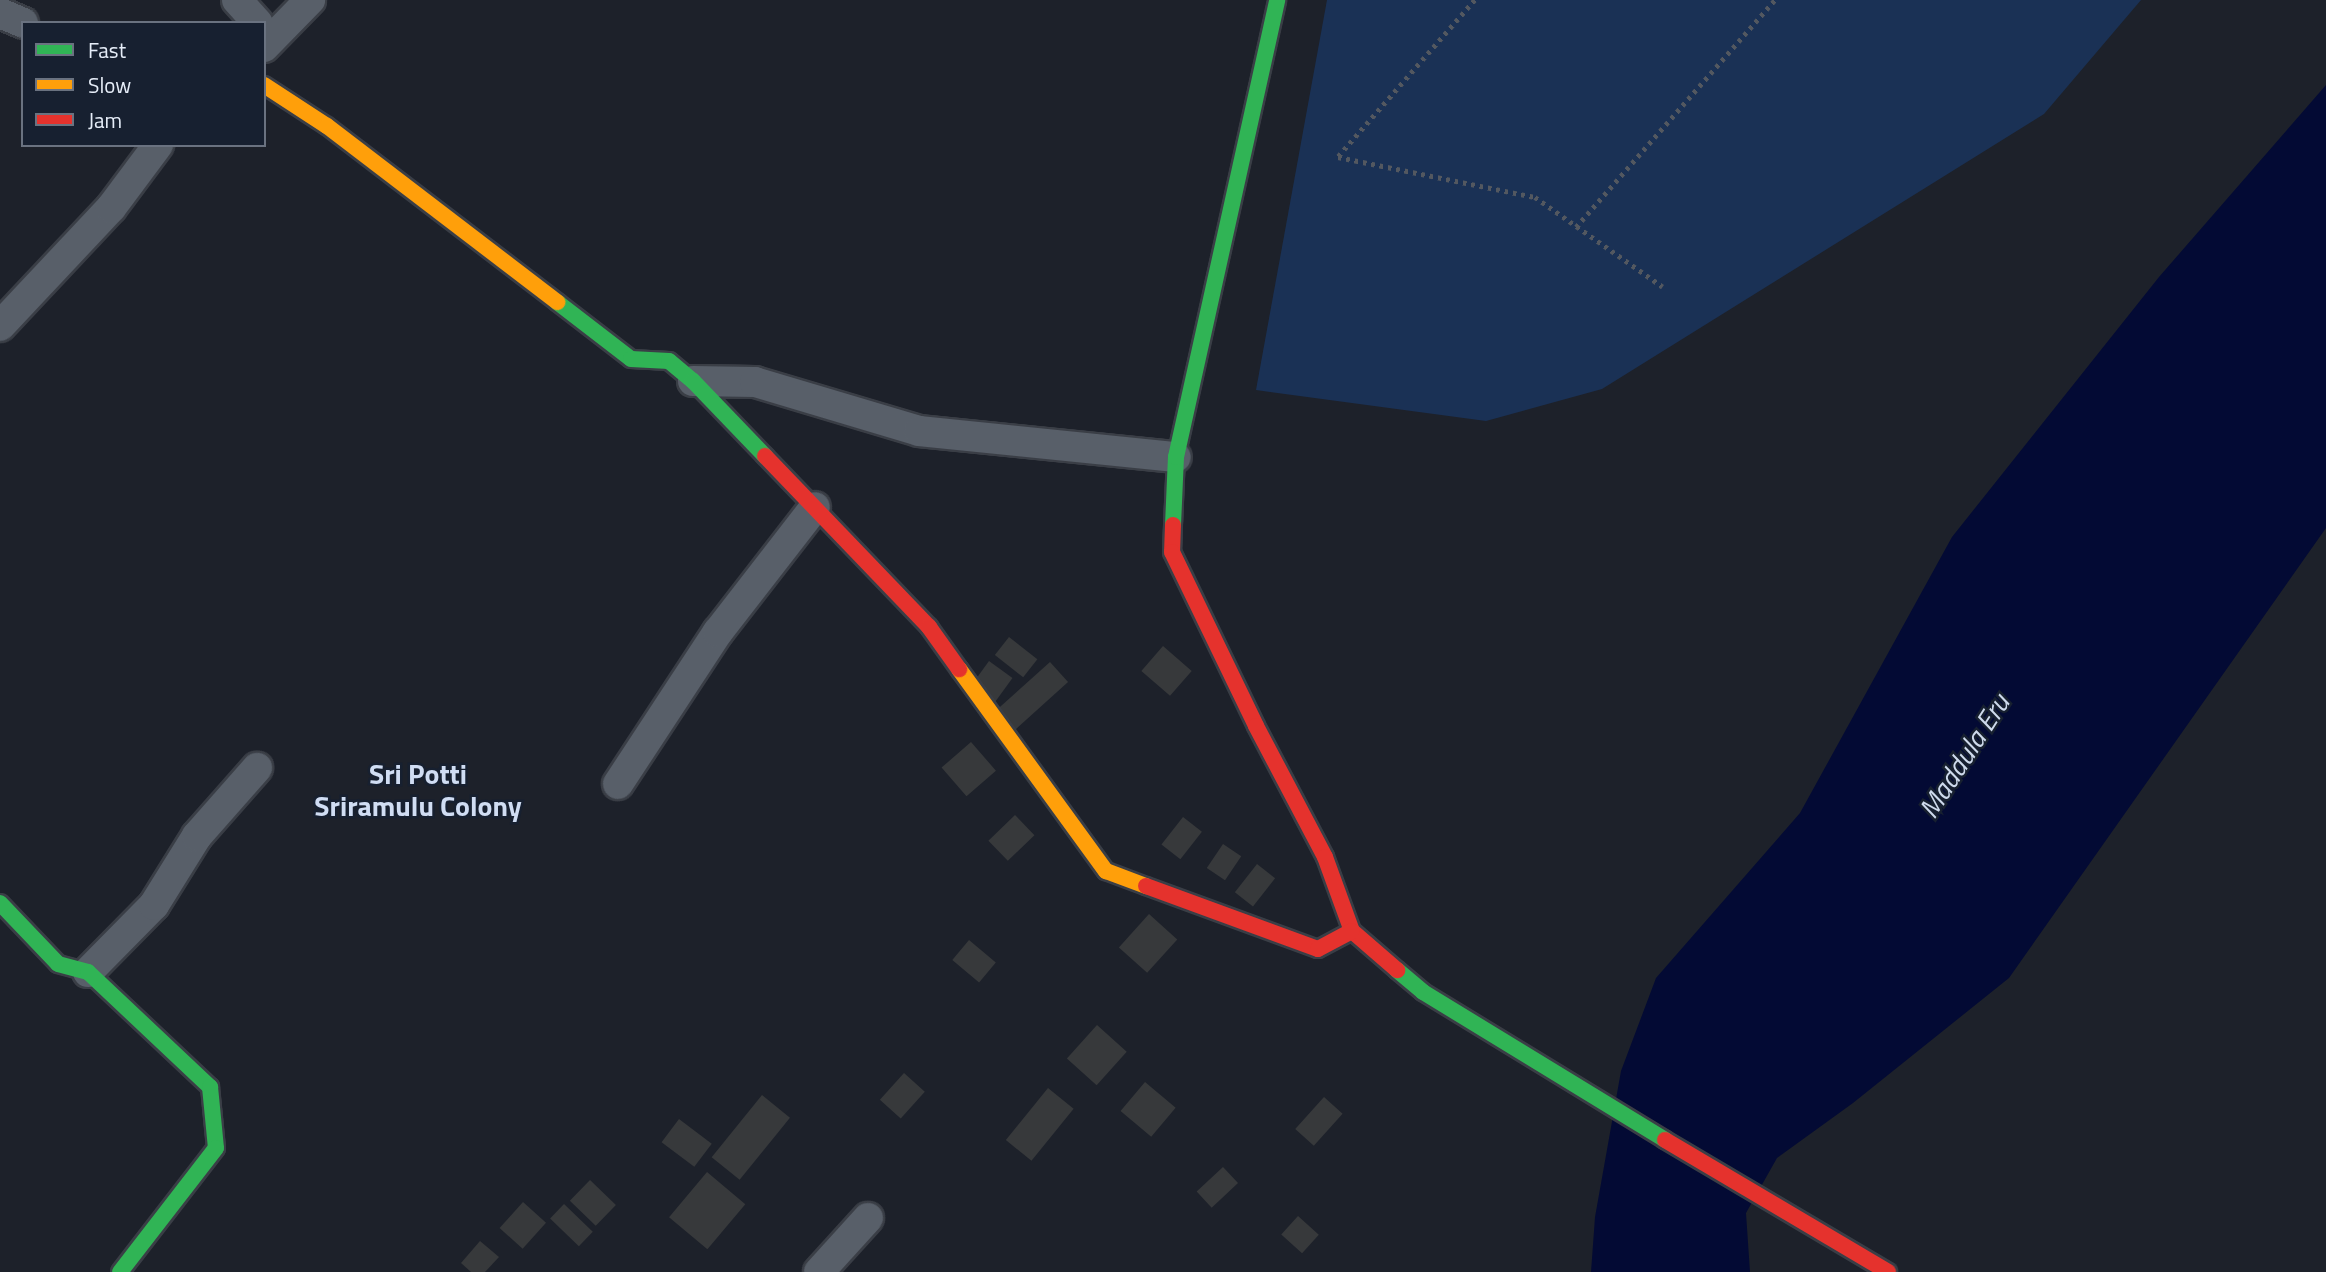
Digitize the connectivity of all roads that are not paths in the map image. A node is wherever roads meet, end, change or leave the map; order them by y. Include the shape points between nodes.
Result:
1 (237, 0) edge
2 (310, 0) edge
3 (1277, 0) edge
4 (0, 13) edge
5 (254, 21) edge
6 (21, 22) edge
7 (266, 34) edge
8 (266, 86) edge
9 (157, 147) edge
10 (0, 326) edge
11 (693, 381) junction
12 (1176, 457) junction
13 (816, 507) junction
14 (257, 768) dead end
15 (618, 784) dead end
16 (0, 903) edge
17 (1352, 931) junction
18 (88, 972) junction
19 (868, 1219) dead end
20 (120, 1272) edge
21 (819, 1272) edge
22 (1888, 1272) edge

1 - 5 street
2 - 7 street
3 - 12 street
4 - 6 street
8 - 11 street via 327,126 631,359 669,361
9 - 10 street via 111,208
11 - 12 street via 755,382 919,431
11 - 13 street
12 - 17 street via 1172,552 1325,857
13 - 15 street via 718,632
13 - 17 street via 929,627 1106,871 1318,949
14 - 18 street via 197,836 154,905
16 - 18 street via 58,964
17 - 22 street via 1423,992
18 - 20 street via 209,1087 211,1099 216,1148
19 - 21 street

